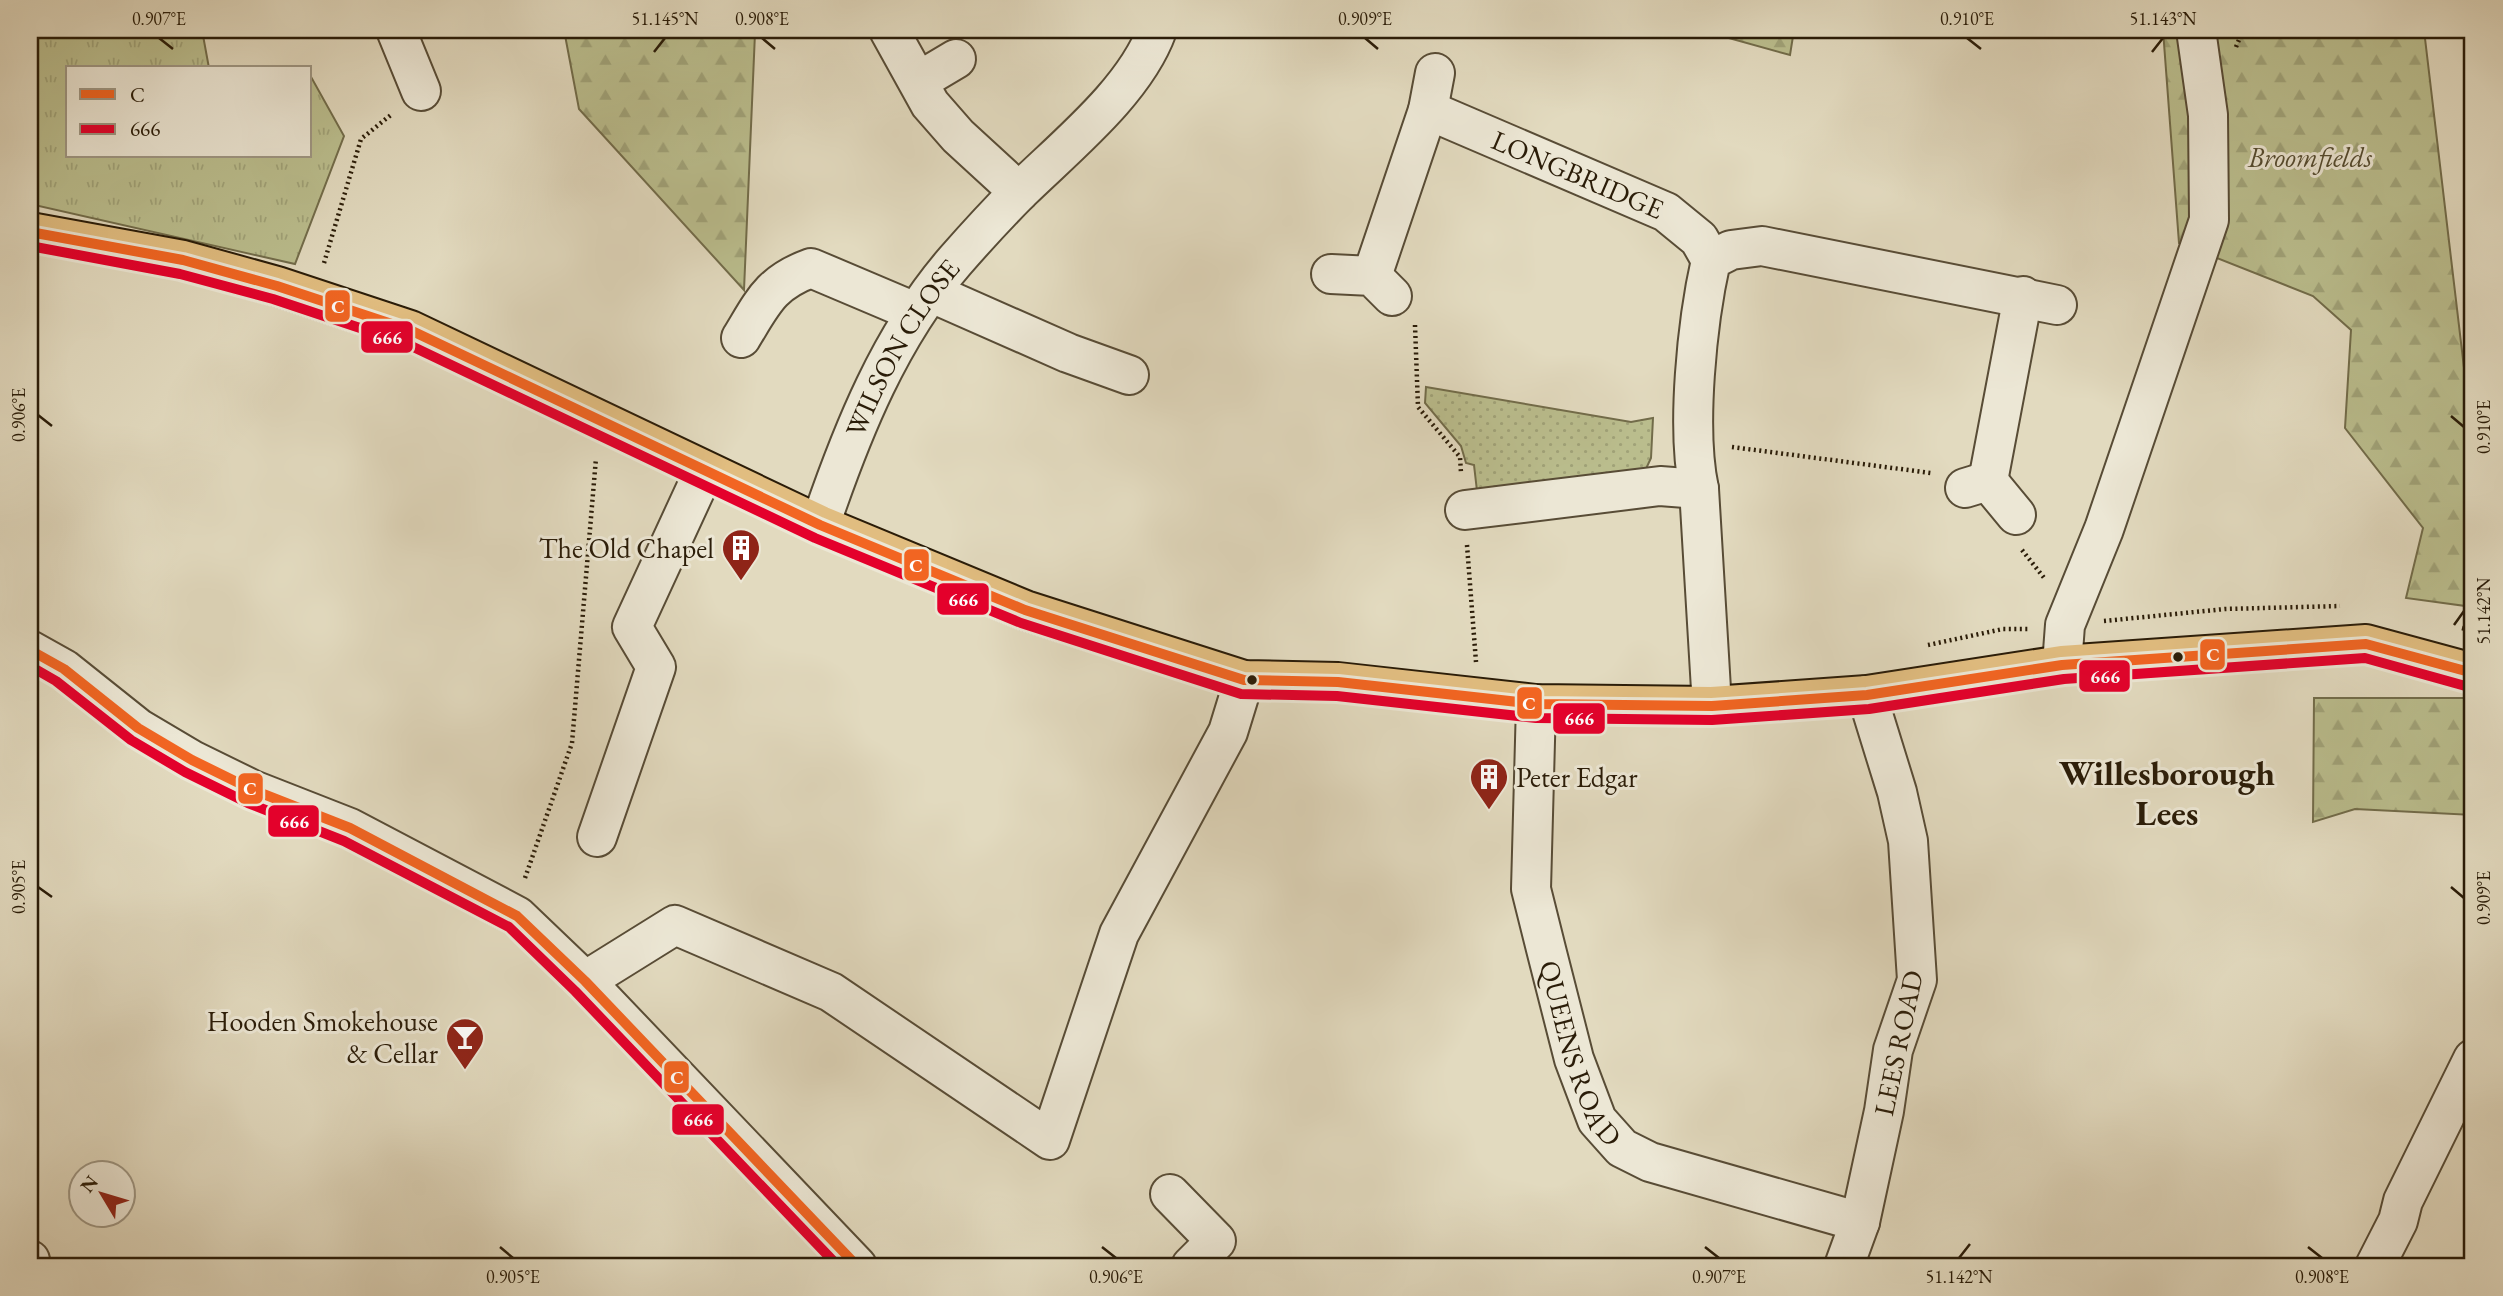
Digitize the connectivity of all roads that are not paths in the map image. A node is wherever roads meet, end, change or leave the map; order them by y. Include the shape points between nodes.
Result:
1 (396, 30) edge
2 (889, 30) edge
3 (1157, 30) edge
4 (2196, 30) edge
5 (956, 59) dead end
6 (919, 81) junction
7 (421, 91) road end
8 (1019, 192) junction
9 (30, 232) edge
10 (1711, 260) junction
11 (1331, 274) dead end
12 (923, 302) junction
13 (741, 338) dead end
14 (1129, 375) dead end
15 (704, 471) junction
16 (1704, 471) junction
17 (1465, 510) road end
18 (2016, 515) road end
19 (820, 524) junction
20 (30, 650) edge
21 (2063, 665) junction
22 (2473, 673) edge
23 (1244, 680) junction
24 (1867, 695) junction
25 (1536, 704) junction
26 (1712, 706) junction
27 (597, 837) dead end
28 (585, 981) junction
29 (2473, 1059) edge
30 (1170, 1194) dead end
31 (1860, 1222) junction
32 (30, 1260) edge
33 (32, 1266) edge
34 (857, 1266) edge
35 (1191, 1266) edge
36 (1844, 1266) edge
37 (2375, 1266) edge

1 - 7 street
2 - 6 street
3 - 8 street, WILSON CLOSE via 1119,92
4 - 21 street via 2208,116 2209,220 2104,529 2051,627
5 - 6 street
6 - 8 street via 930,104 958,136
8 - 12 street, WILSON CLOSE
9 - 15 main road via 183,261 410,330
10 - 11 street, LONGBRIDGE via 1699,239 1666,212 1431,91 1382,286
10 - 16 street via 1701,304
10 - 18 street via 1731,250 1762,246 2040,300 1975,484
12 - 13 street via 811,268 786,277 765,298
12 - 14 street
12 - 19 street, WILSON CLOSE via 872,391
15 - 19 main road
15 - 27 street via 632,627 656,667
16 - 17 street via 1660,486
16 - 26 street
19 - 23 main road via 1025,610
20 - 28 street via 64,669 138,728 192,760 350,828 508,910
21 - 22 main road via 2367,644
21 - 24 main road
23 - 25 main road via 1338,682
23 - 28 street via 1228,732 1118,934 1049,1140 831,992 675,925
24 - 26 main road
24 - 31 street, LEES ROAD via 1908,841 1917,981 1894,1050
25 - 26 main road
25 - 31 street, QUEENS ROAD via 1531,889 1574,1059 1597,1121 1622,1148 1650,1162
28 - 34 street
29 - 37 street
30 - 35 street via 1216,1241
31 - 36 street, LEES ROAD
32 - 33 street

